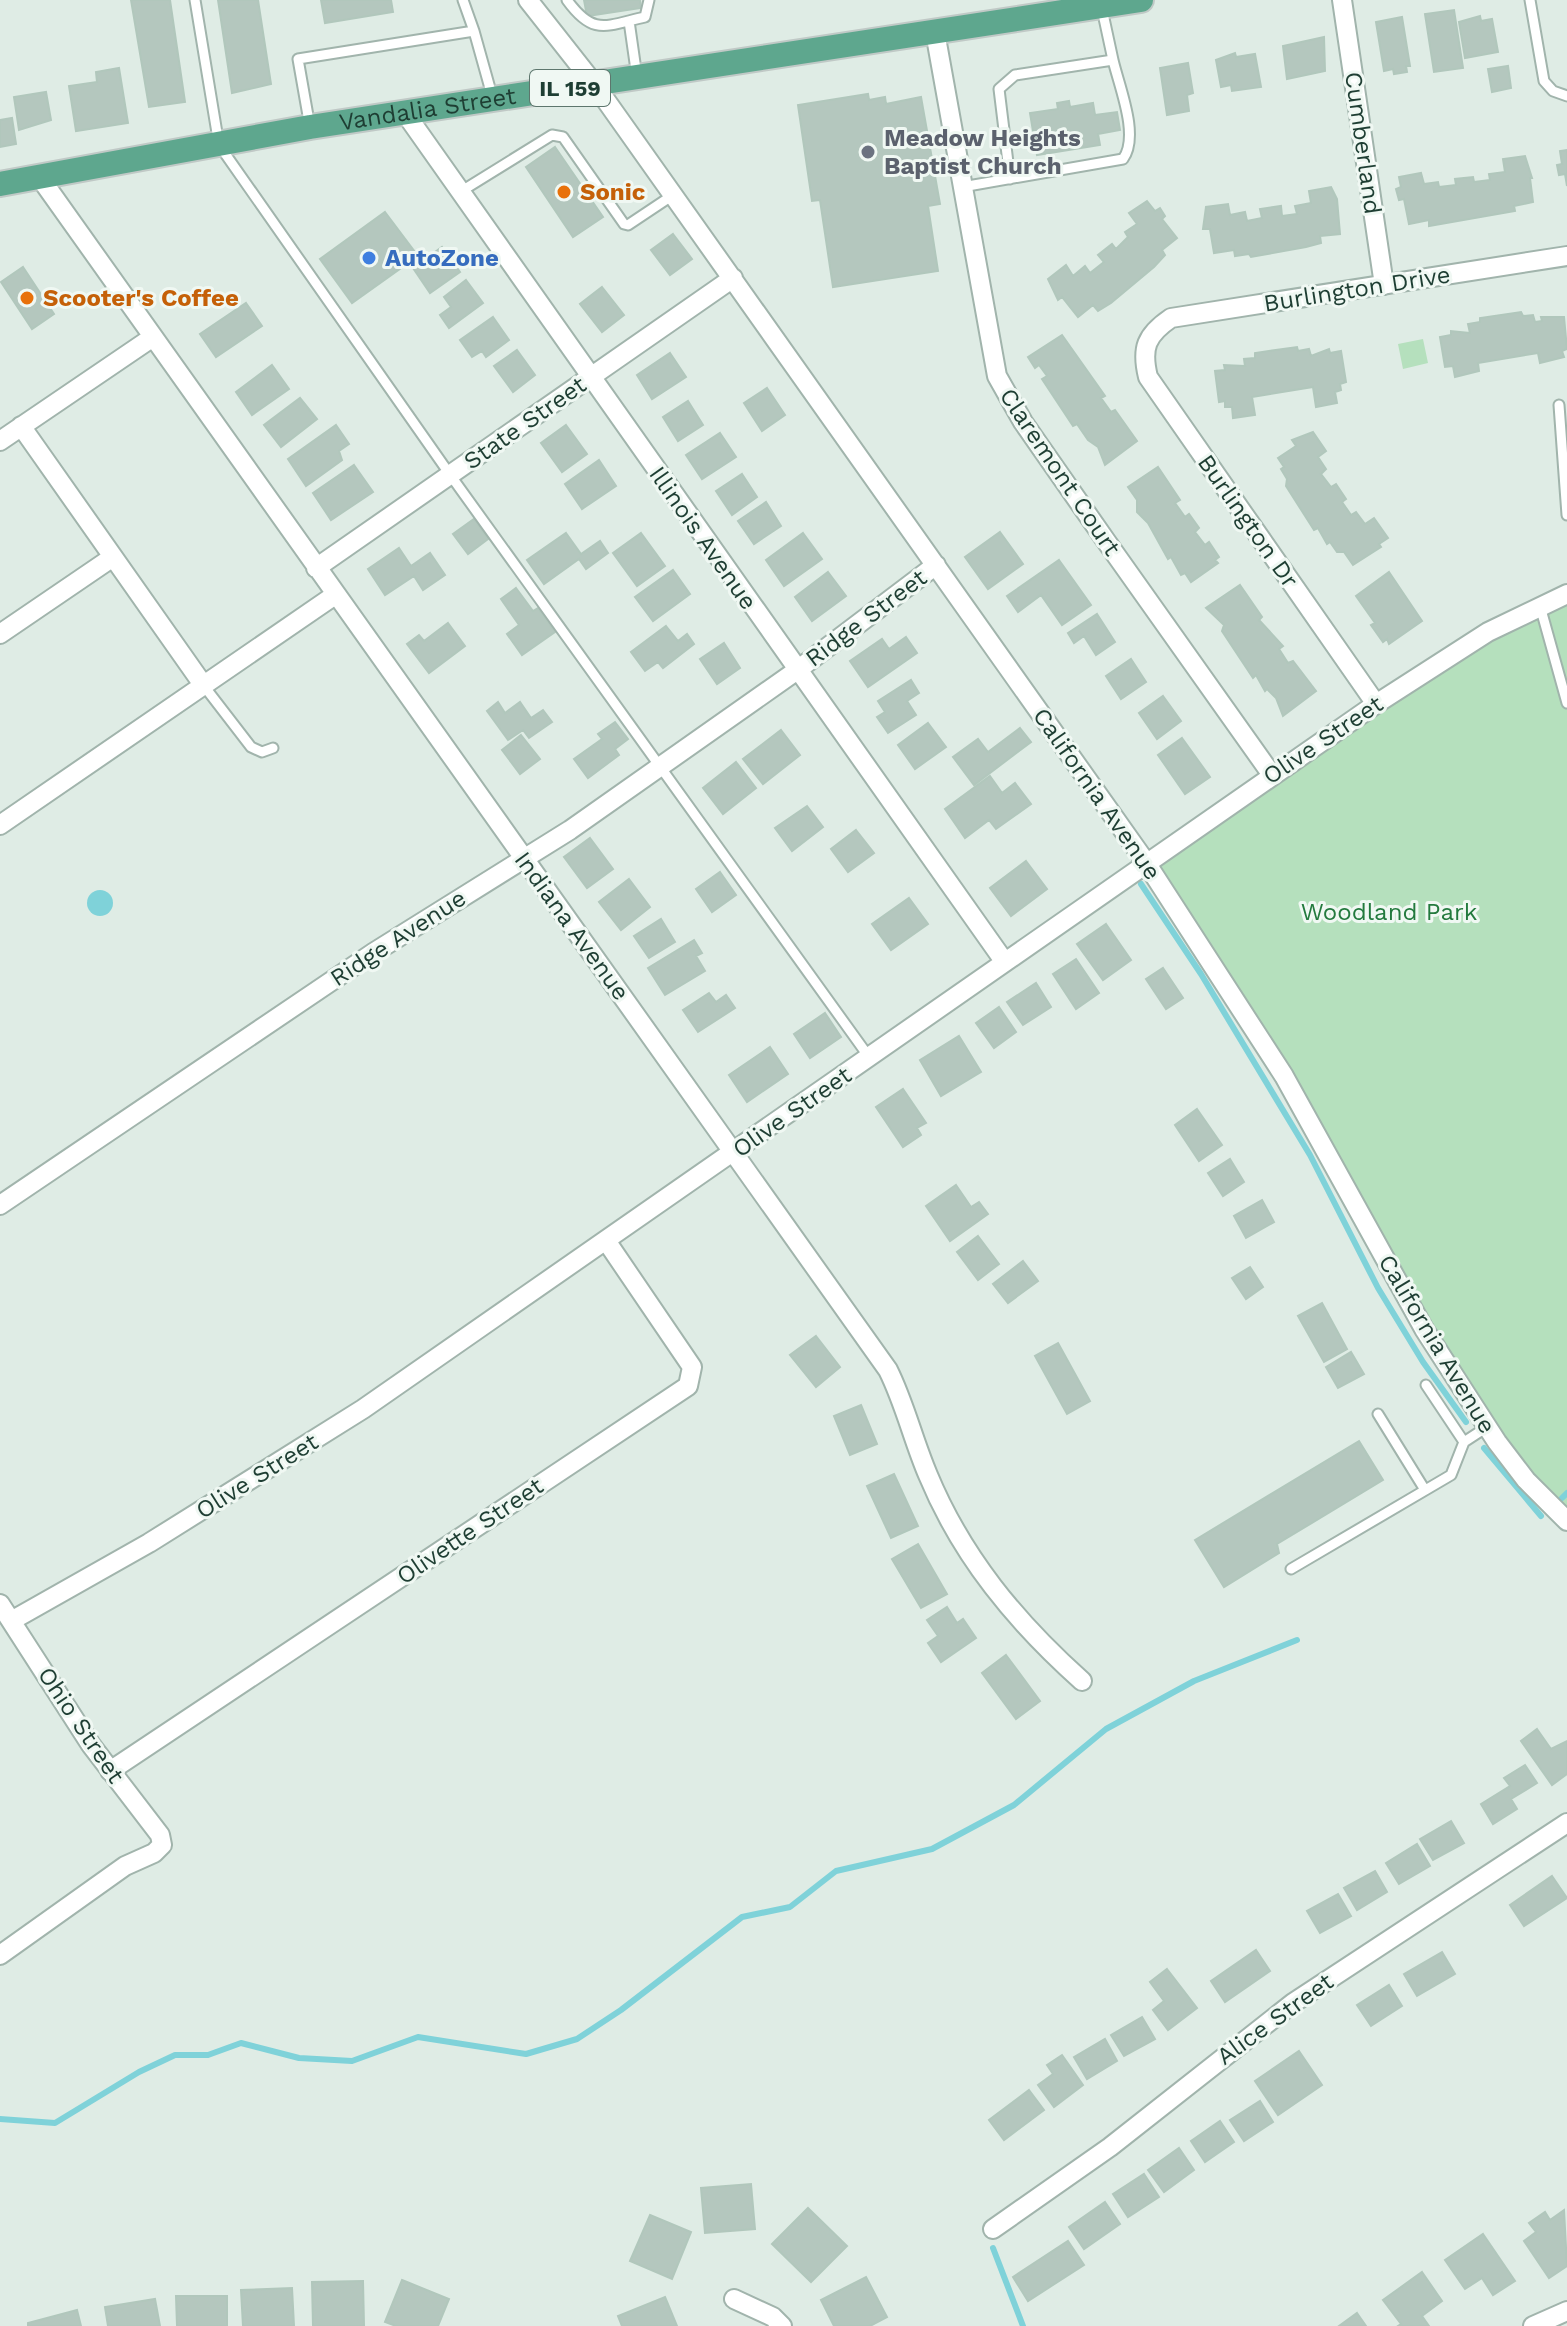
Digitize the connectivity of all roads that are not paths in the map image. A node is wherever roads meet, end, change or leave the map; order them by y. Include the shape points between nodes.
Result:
1 (195, 0) edge
2 (463, 0) edge
3 (528, 0) edge
4 (567, 0) edge
5 (649, 0) edge
6 (1134, 0) edge
7 (1141, 0) edge
8 (1342, 0) edge
9 (1530, 0) edge
10 (1102, 6) junction
11 (629, 21) junction
12 (474, 31) junction
13 (935, 32) junction
14 (1113, 60) junction
15 (637, 78) junction
16 (595, 85) junction
17 (1567, 96) edge
18 (494, 100) junction
19 (405, 113) junction
20 (310, 127) junction
21 (219, 145) junction
22 (41, 179) junction
23 (1010, 179) junction
24 (0, 184) edge
25 (962, 187) junction
26 (460, 192) junction
27 (673, 194) junction
28 (1567, 256) edge
29 (733, 278) junction
30 (1384, 285) junction
31 (1151, 332) joint
32 (153, 337) junction
33 (589, 377) junction
34 (1559, 405) dead end
35 (21, 426) junction
36 (0, 441) edge
37 (451, 476) junction
38 (1567, 515) edge
39 (113, 557) junction
40 (936, 565) junction
41 (316, 568) junction
42 (1567, 594) edge
43 (335, 595) junction
44 (1540, 605) junction
45 (0, 634) edge
46 (796, 671) junction
47 (204, 686) junction
48 (1567, 703) edge
49 (1376, 704) junction
50 (273, 748) dead end
51 (660, 768) junction
52 (1272, 775) junction
53 (0, 825) edge
54 (524, 858) junction
55 (1145, 861) junction
56 (1004, 961) junction
57 (869, 1057) junction
58 (735, 1153) junction
59 (0, 1205) edge
60 (607, 1242) junction
61 (1426, 1385) dead end
62 (1378, 1414) dead end
63 (1487, 1427) junction
64 (1464, 1442) junction
65 (1425, 1490) junction
66 (1567, 1521) edge
67 (1291, 1569) dead end
68 (0, 1604) edge
69 (11, 1621) junction
70 (1082, 1681) dead end
71 (110, 1771) junction
72 (1567, 1823) edge
73 (0, 1955) edge
74 (993, 2229) dead end
75 (734, 2299) dead end
76 (1567, 2311) edge
77 (782, 2326) edge
78 (1533, 2326) edge

1 - 21 lane
2 - 12 lane
3 - 16 street, California Avenue
4 - 11 lane via 588,25
5 - 11 lane via 645,17
6 - 7 main road, Vandalia Street / IL 159
6 - 10 main road, Vandalia Street / IL 159
8 - 30 street, Cumberland
9 - 17 lane via 1544,81
10 - 13 main road, Vandalia Street / IL 159
10 - 14 lane
11 - 15 lane
12 - 18 lane
12 - 20 lane via 298,59
13 - 15 main road, Vandalia Street / IL 159
13 - 25 street, Claremont Court
14 - 23 lane via 1015,75 999,89
14 - 23 lane via 1127,120 1129,151 1123,159
15 - 16 main road, Vandalia Street / IL 159
16 - 18 main road, Vandalia Street / IL 159
16 - 27 street, California Avenue
18 - 19 main road, Vandalia Street / IL 159
19 - 20 main road, Vandalia Street / IL 159
19 - 26 street, Illinois Avenue
20 - 21 main road, Vandalia Street / IL 159
21 - 22 main road, Vandalia Street / IL 159
21 - 37 lane
22 - 24 main road, Vandalia Street / IL 159
22 - 32 street, Indiana Avenue
23 - 25 lane
25 - 52 street, Claremont Court via 990,354 1002,387
26 - 27 lane via 547,137 563,137 628,225
26 - 33 street, Illinois Avenue
27 - 29 street, California Avenue
28 - 30 street, Burlington Drive
29 - 33 street, State Street
29 - 40 street, California Avenue
30 - 31 street, Burlington Drive via 1171,318
31 - 49 street, Burlington Dr via 1142,354 1148,377
32 - 35 street
32 - 41 street, Indiana Avenue
33 - 37 street, State Street
33 - 46 street, Illinois Avenue
34 - 38 lane
35 - 36 street
35 - 39 street
37 - 41 street, State Street
37 - 51 lane
39 - 45 street
39 - 47 street
40 - 46 street, Ridge Street
40 - 55 street, California Avenue
41 - 43 street, Indiana Avenue
42 - 44 street, Olive Street
43 - 47 street
43 - 54 street, Indiana Avenue
44 - 48 lane
44 - 49 street, Olive Street
46 - 51 street, Ridge Avenue
46 - 56 street, Illinois Avenue
47 - 50 lane via 251,747 262,752
47 - 53 street
49 - 52 street, Olive Street
51 - 54 street, Ridge Avenue
51 - 57 lane
52 - 55 street, Olive Street
54 - 58 street, Indiana Avenue
54 - 59 street, Ridge Avenue via 373,953
55 - 56 street, Olive Street
55 - 63 street, California Avenue via 1284,1076 1409,1303
56 - 57 street, Olive Street
57 - 58 street, Olive Street
58 - 60 street, Olive Street
58 - 70 street, Indiana Avenue via 888,1370 927,1474 980,1571 1018,1620
60 - 69 street, Olive Street via 254,1480
60 - 71 street, Olivette Street via 692,1367 688,1386
61 - 64 lane
62 - 65 lane
63 - 64 lane
63 - 66 street, California Avenue via 1526,1480
64 - 65 lane via 1451,1475
65 - 67 lane
68 - 69 street, Ohio Street
69 - 71 street, Ohio Street
71 - 73 street, Ohio Street via 160,1835 162,1845
72 - 74 street, Alice Street via 1293,2003 1110,2147
75 - 77 street
76 - 78 street

